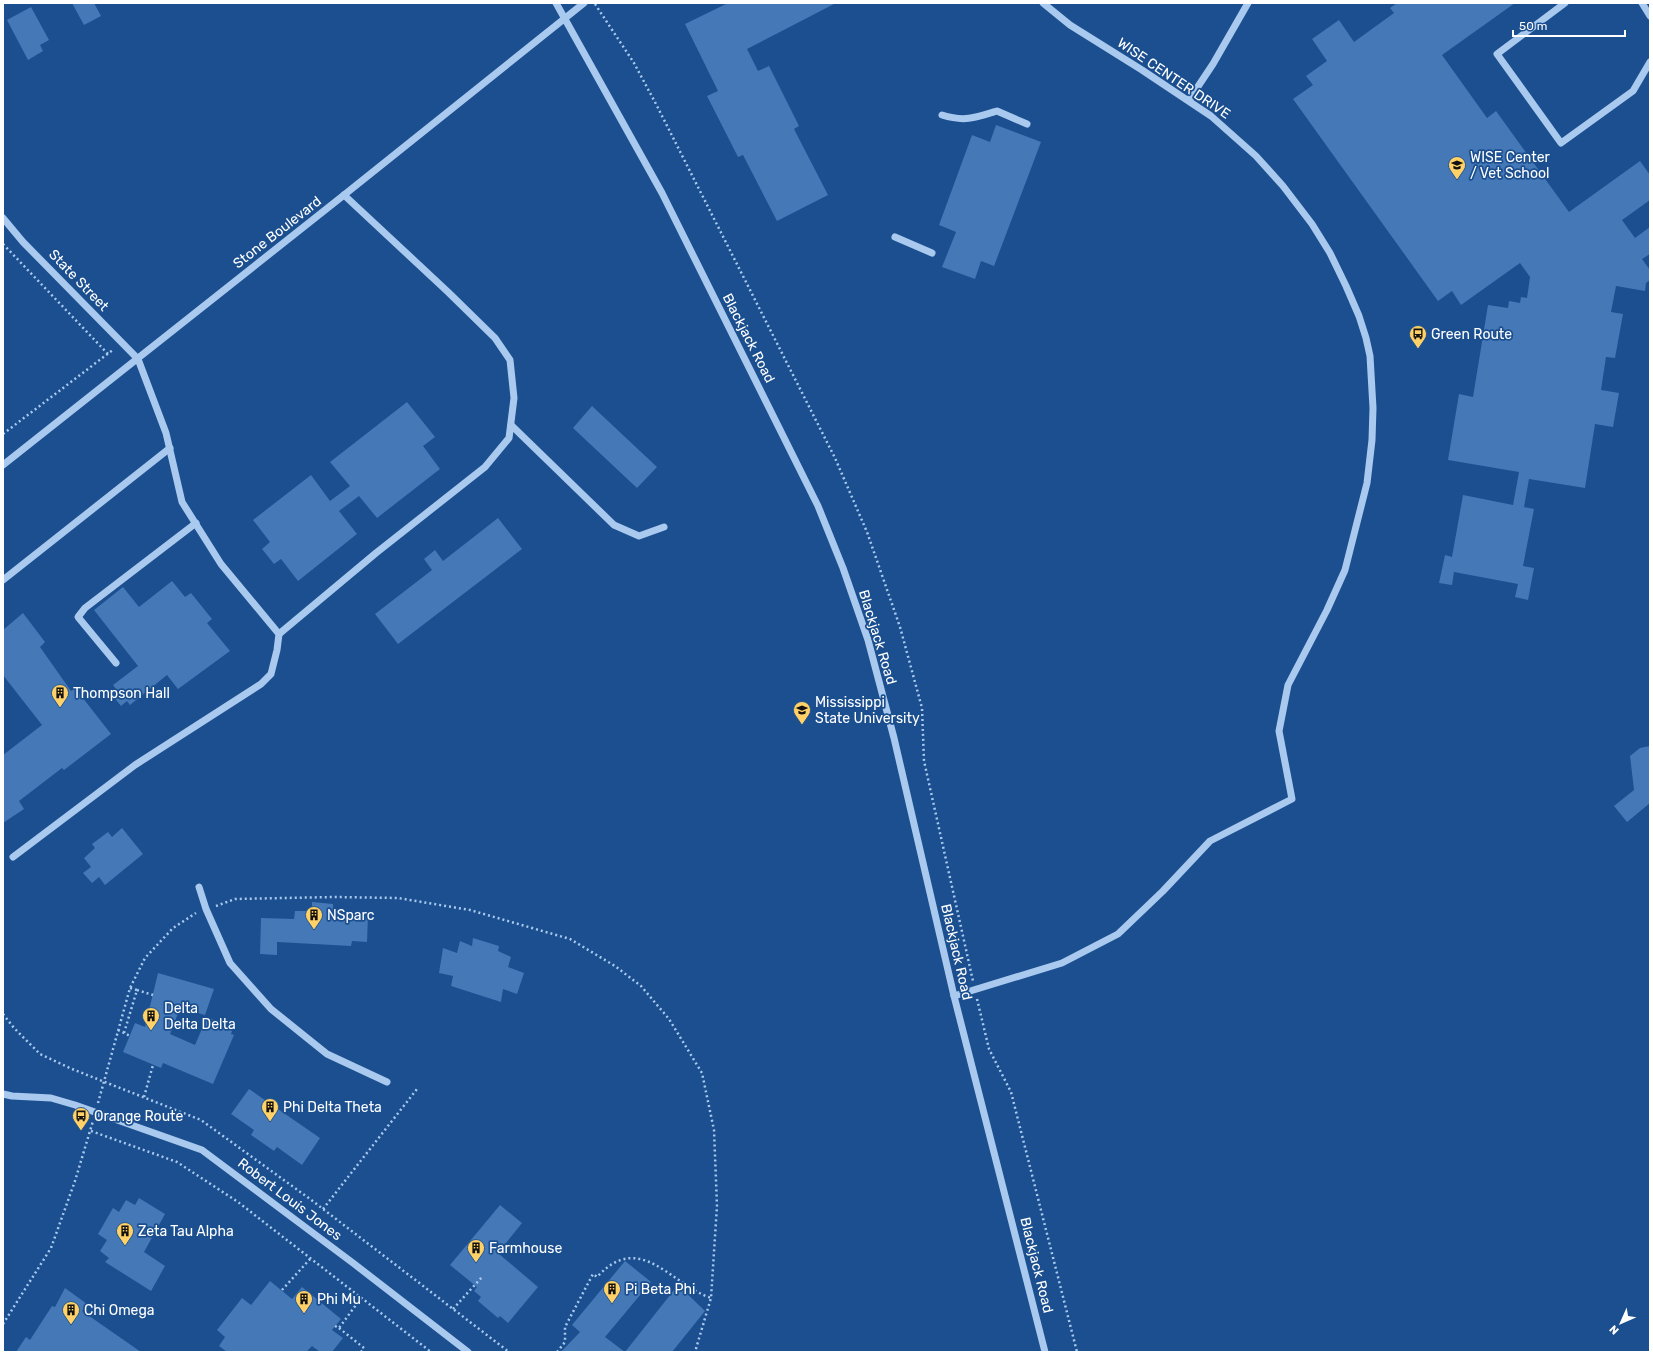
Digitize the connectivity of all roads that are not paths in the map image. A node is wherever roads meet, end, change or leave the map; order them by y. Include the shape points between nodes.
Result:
1 (556, 3) edge
2 (584, 3) edge
3 (1043, 3) edge
4 (1248, 3) edge
5 (1565, 3) edge
6 (1642, 3) edge
7 (1650, 16) edge
8 (565, 18) junction
9 (1650, 62) edge
10 (1189, 100) junction
11 (942, 114) dead end
12 (1027, 124) dead end
13 (344, 195) junction
14 (3, 218) edge
15 (895, 237) dead end
16 (932, 253) dead end
17 (138, 359) junction
18 (511, 425) junction
19 (170, 448) junction
20 (3, 465) edge
21 (196, 523) junction
22 (664, 527) dead end
23 (3, 580) edge
24 (279, 634) junction
25 (116, 663) dead end
26 (13, 857) dead end
27 (199, 887) dead end
28 (954, 996) junction
29 (387, 1082) dead end
30 (3, 1094) edge
31 (1042, 1340) junction
32 (468, 1352) edge
33 (1045, 1352) edge
34 (1050, 1352) edge

1 - 8 street, Blackjack Road
2 - 8 street, Stone Boulevard
3 - 10 street, WISE CENTER DRIVE via 1070,25
4 - 10 street
5 - 9 street via 1497,54 1561,143 1632,91
6 - 7 street
8 - 13 street, Stone Boulevard
8 - 28 street, Blackjack Road via 665,200 818,506 843,568 868,640 894,738
10 - 28 street, WISE CENTER DRIVE via 1227,129 1256,156 1312,224 1346,286 1359,316 1370,356 1373,408 1366,490 1345,570 1288,685 1279,731 1292,799 1210,841 1118,934 1062,963
11 - 12 street via 972,119 996,112
13 - 17 street, Stone Boulevard
13 - 18 street via 495,338 510,360 514,398
14 - 17 street, State Street via 23,242
15 - 16 street
17 - 19 street
17 - 20 street, Stone Boulevard
18 - 22 street via 614,525 639,536
18 - 24 street via 509,438 485,467
19 - 21 street via 182,502
19 - 23 street
21 - 24 street via 221,564
21 - 25 street via 85,608 78,617
24 - 26 street via 271,674 261,684 135,765
27 - 29 street via 230,963 271,1009 327,1054
28 - 31 street, Blackjack Road
30 - 32 street, Robert Louis Jones via 51,1098 75,1104 202,1150
31 - 33 street, Blackjack Road
31 - 34 street

